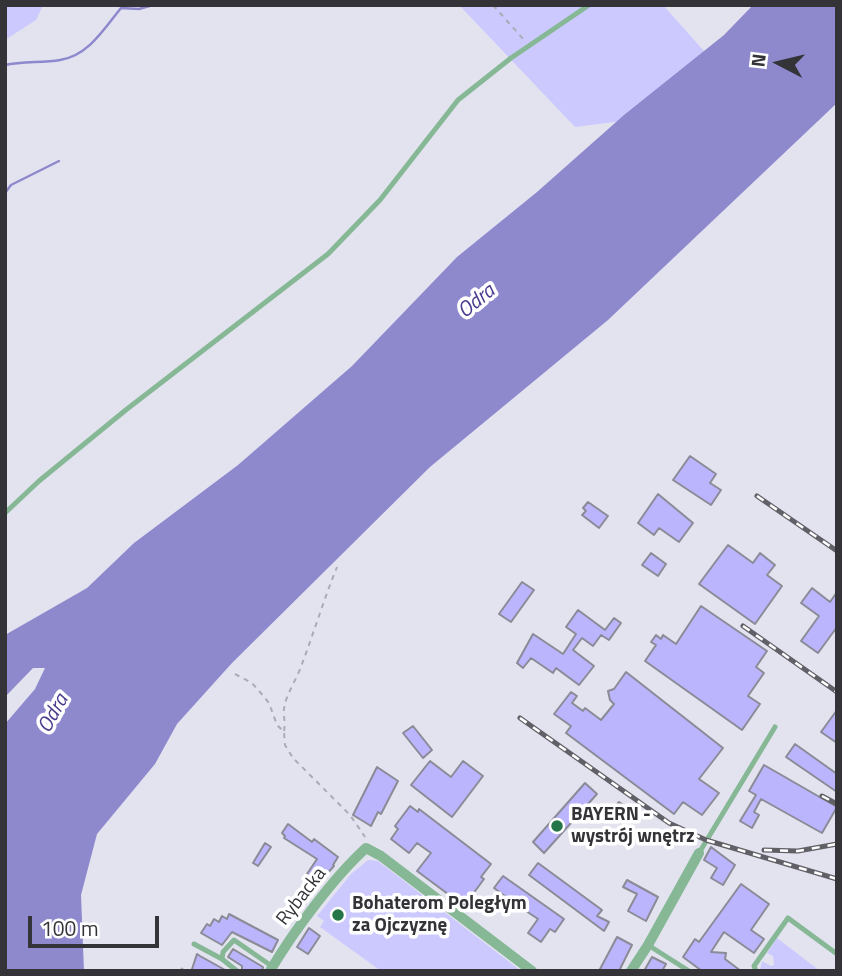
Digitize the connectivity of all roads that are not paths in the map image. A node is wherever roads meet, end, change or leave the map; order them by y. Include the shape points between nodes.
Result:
1 (589, 5) edge
2 (5, 513) edge
3 (775, 727) dead end
4 (699, 853) joint
5 (194, 944) dead end
6 (648, 945) junction
7 (837, 954) edge
8 (222, 959) junction
9 (272, 969) edge
10 (237, 971) edge
11 (532, 971) edge
12 (631, 971) edge
13 (688, 971) edge
14 (756, 971) edge

1 - 2 lane via 458,100 380,200 328,254 128,409
3 - 4 lane
4 - 6 street
5 - 8 lane
6 - 12 street
6 - 13 lane
7 - 14 lane via 788,918 754,966
8 - 9 lane via 234,940
8 - 10 lane
9 - 11 street, Rybacka via 300,926 366,848

